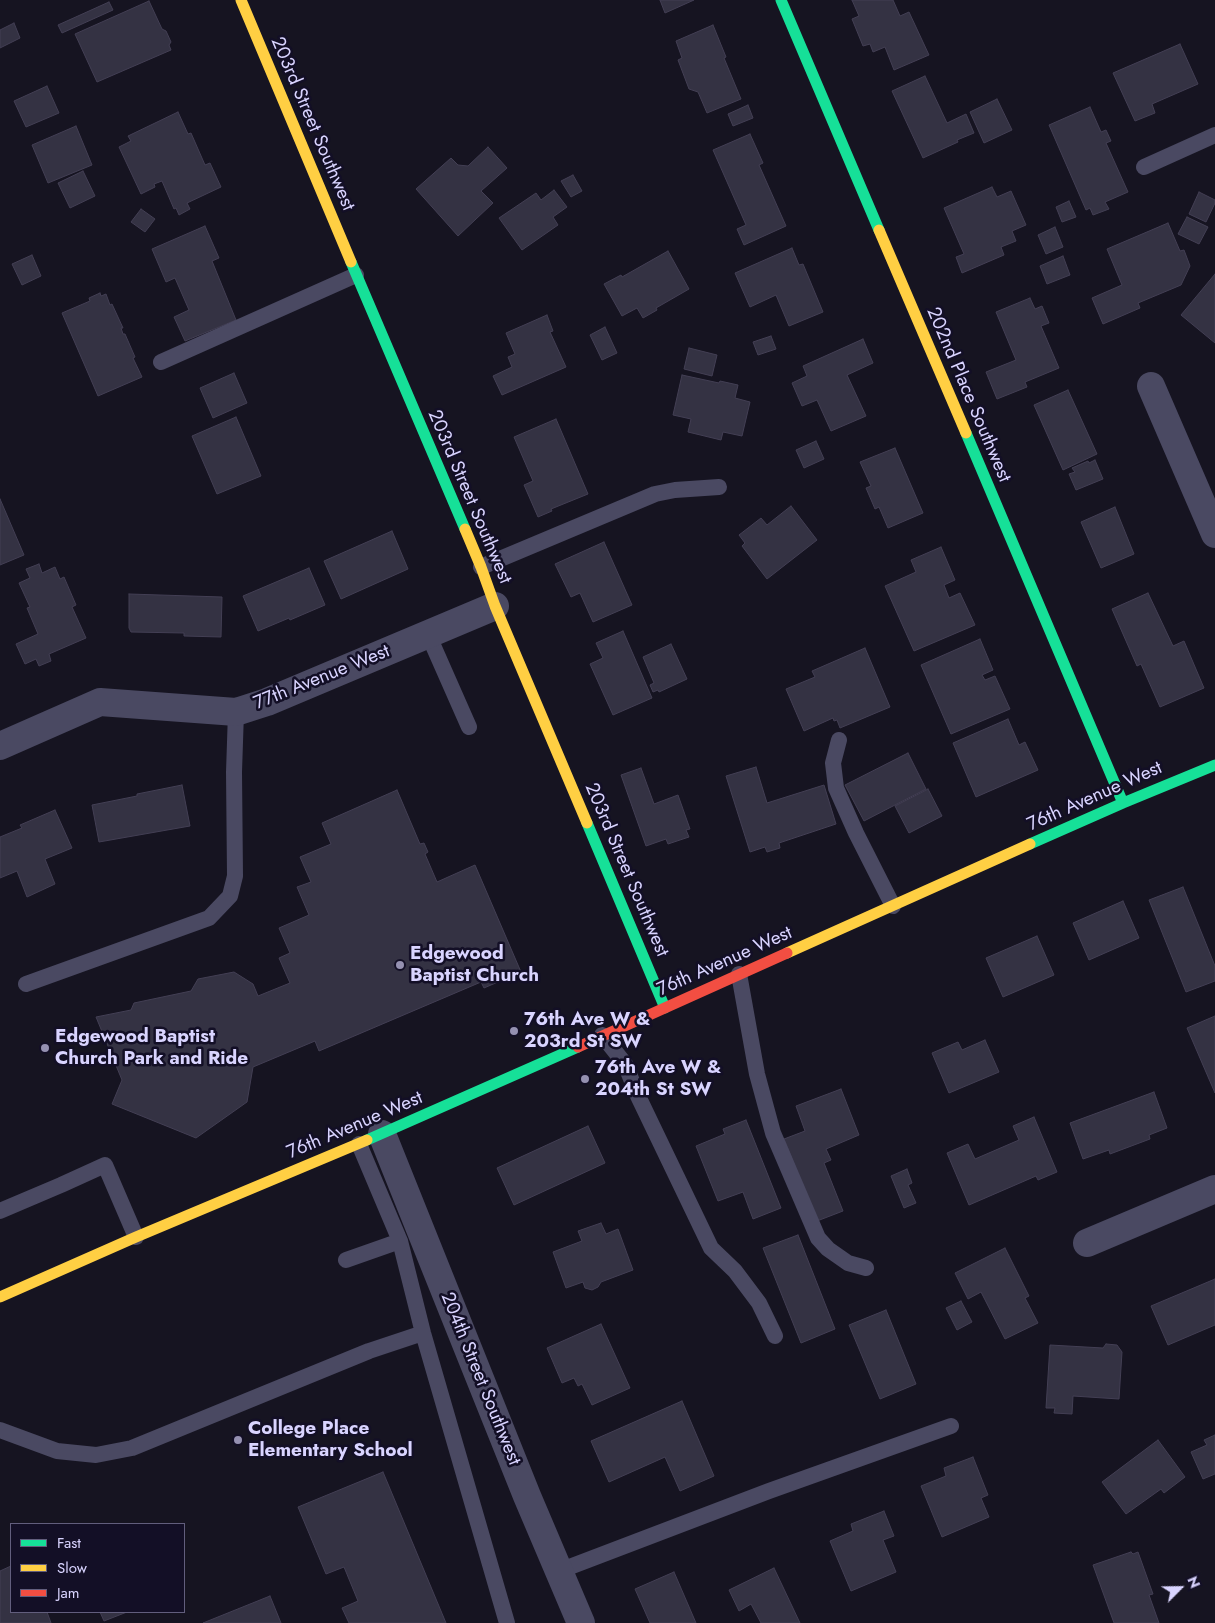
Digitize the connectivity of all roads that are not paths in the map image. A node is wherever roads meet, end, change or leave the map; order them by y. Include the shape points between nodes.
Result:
1 (241, 0) edge
2 (782, 0) edge
3 (1215, 135) edge
4 (1144, 167) dead end
5 (356, 275) junction
6 (161, 362) dead end
7 (1151, 386) dead end
8 (719, 487) dead end
9 (1215, 534) edge
10 (481, 567) junction
11 (495, 606) junction
12 (428, 634) junction
13 (236, 712) junction
14 (469, 727) dead end
15 (839, 740) dead end
16 (0, 746) edge
17 (1214, 766) edge
18 (1123, 803) junction
19 (893, 906) junction
20 (739, 974) junction
21 (26, 984) dead end
22 (664, 1008) junction
23 (602, 1035) junction
24 (370, 1139) junction
25 (1215, 1189) edge
26 (0, 1211) edge
27 (136, 1237) junction
28 (400, 1241) junction
29 (1087, 1243) dead end
30 (346, 1260) dead end
31 (866, 1268) dead end
32 (0, 1297) edge
33 (423, 1333) junction
34 (775, 1336) dead end
35 (951, 1426) dead end
36 (0, 1430) edge
37 (559, 1571) junction
38 (507, 1623) edge
39 (581, 1623) edge

1 - 5 street, 203rd Street Southwest
2 - 18 street, 202nd Place Southwest
3 - 4 lane
5 - 6 lane
5 - 10 street, 203rd Street Southwest
7 - 9 street
8 - 10 lane via 655,494
10 - 11 street, 203rd Street Southwest
11 - 12 street, 77th Avenue West
11 - 22 street, 203rd Street Southwest
12 - 13 street, 77th Avenue West
12 - 14 lane
13 - 16 street, 77th Avenue West via 100,702
13 - 21 lane via 235,876 230,896 209,918
15 - 19 lane via 833,763 836,788
17 - 18 street, 76th Avenue West
18 - 19 street, 76th Avenue West
19 - 20 street, 76th Avenue West
20 - 22 street, 76th Avenue West
20 - 31 lane via 757,1074 773,1133 818,1238 848,1263
22 - 23 street, 76th Avenue West
23 - 24 street, 76th Avenue West
23 - 34 lane via 625,1064 711,1248 735,1271 759,1303
24 - 27 street, 76th Avenue West
24 - 28 lane
24 - 37 street, 204th Street Southwest
25 - 29 street
26 - 27 lane via 105,1164
27 - 32 street, 76th Avenue West
28 - 30 lane
28 - 33 lane
33 - 36 lane via 369,1351 132,1448 96,1455 57,1451
33 - 38 lane
35 - 37 lane
37 - 39 street, 204th Street Southwest

